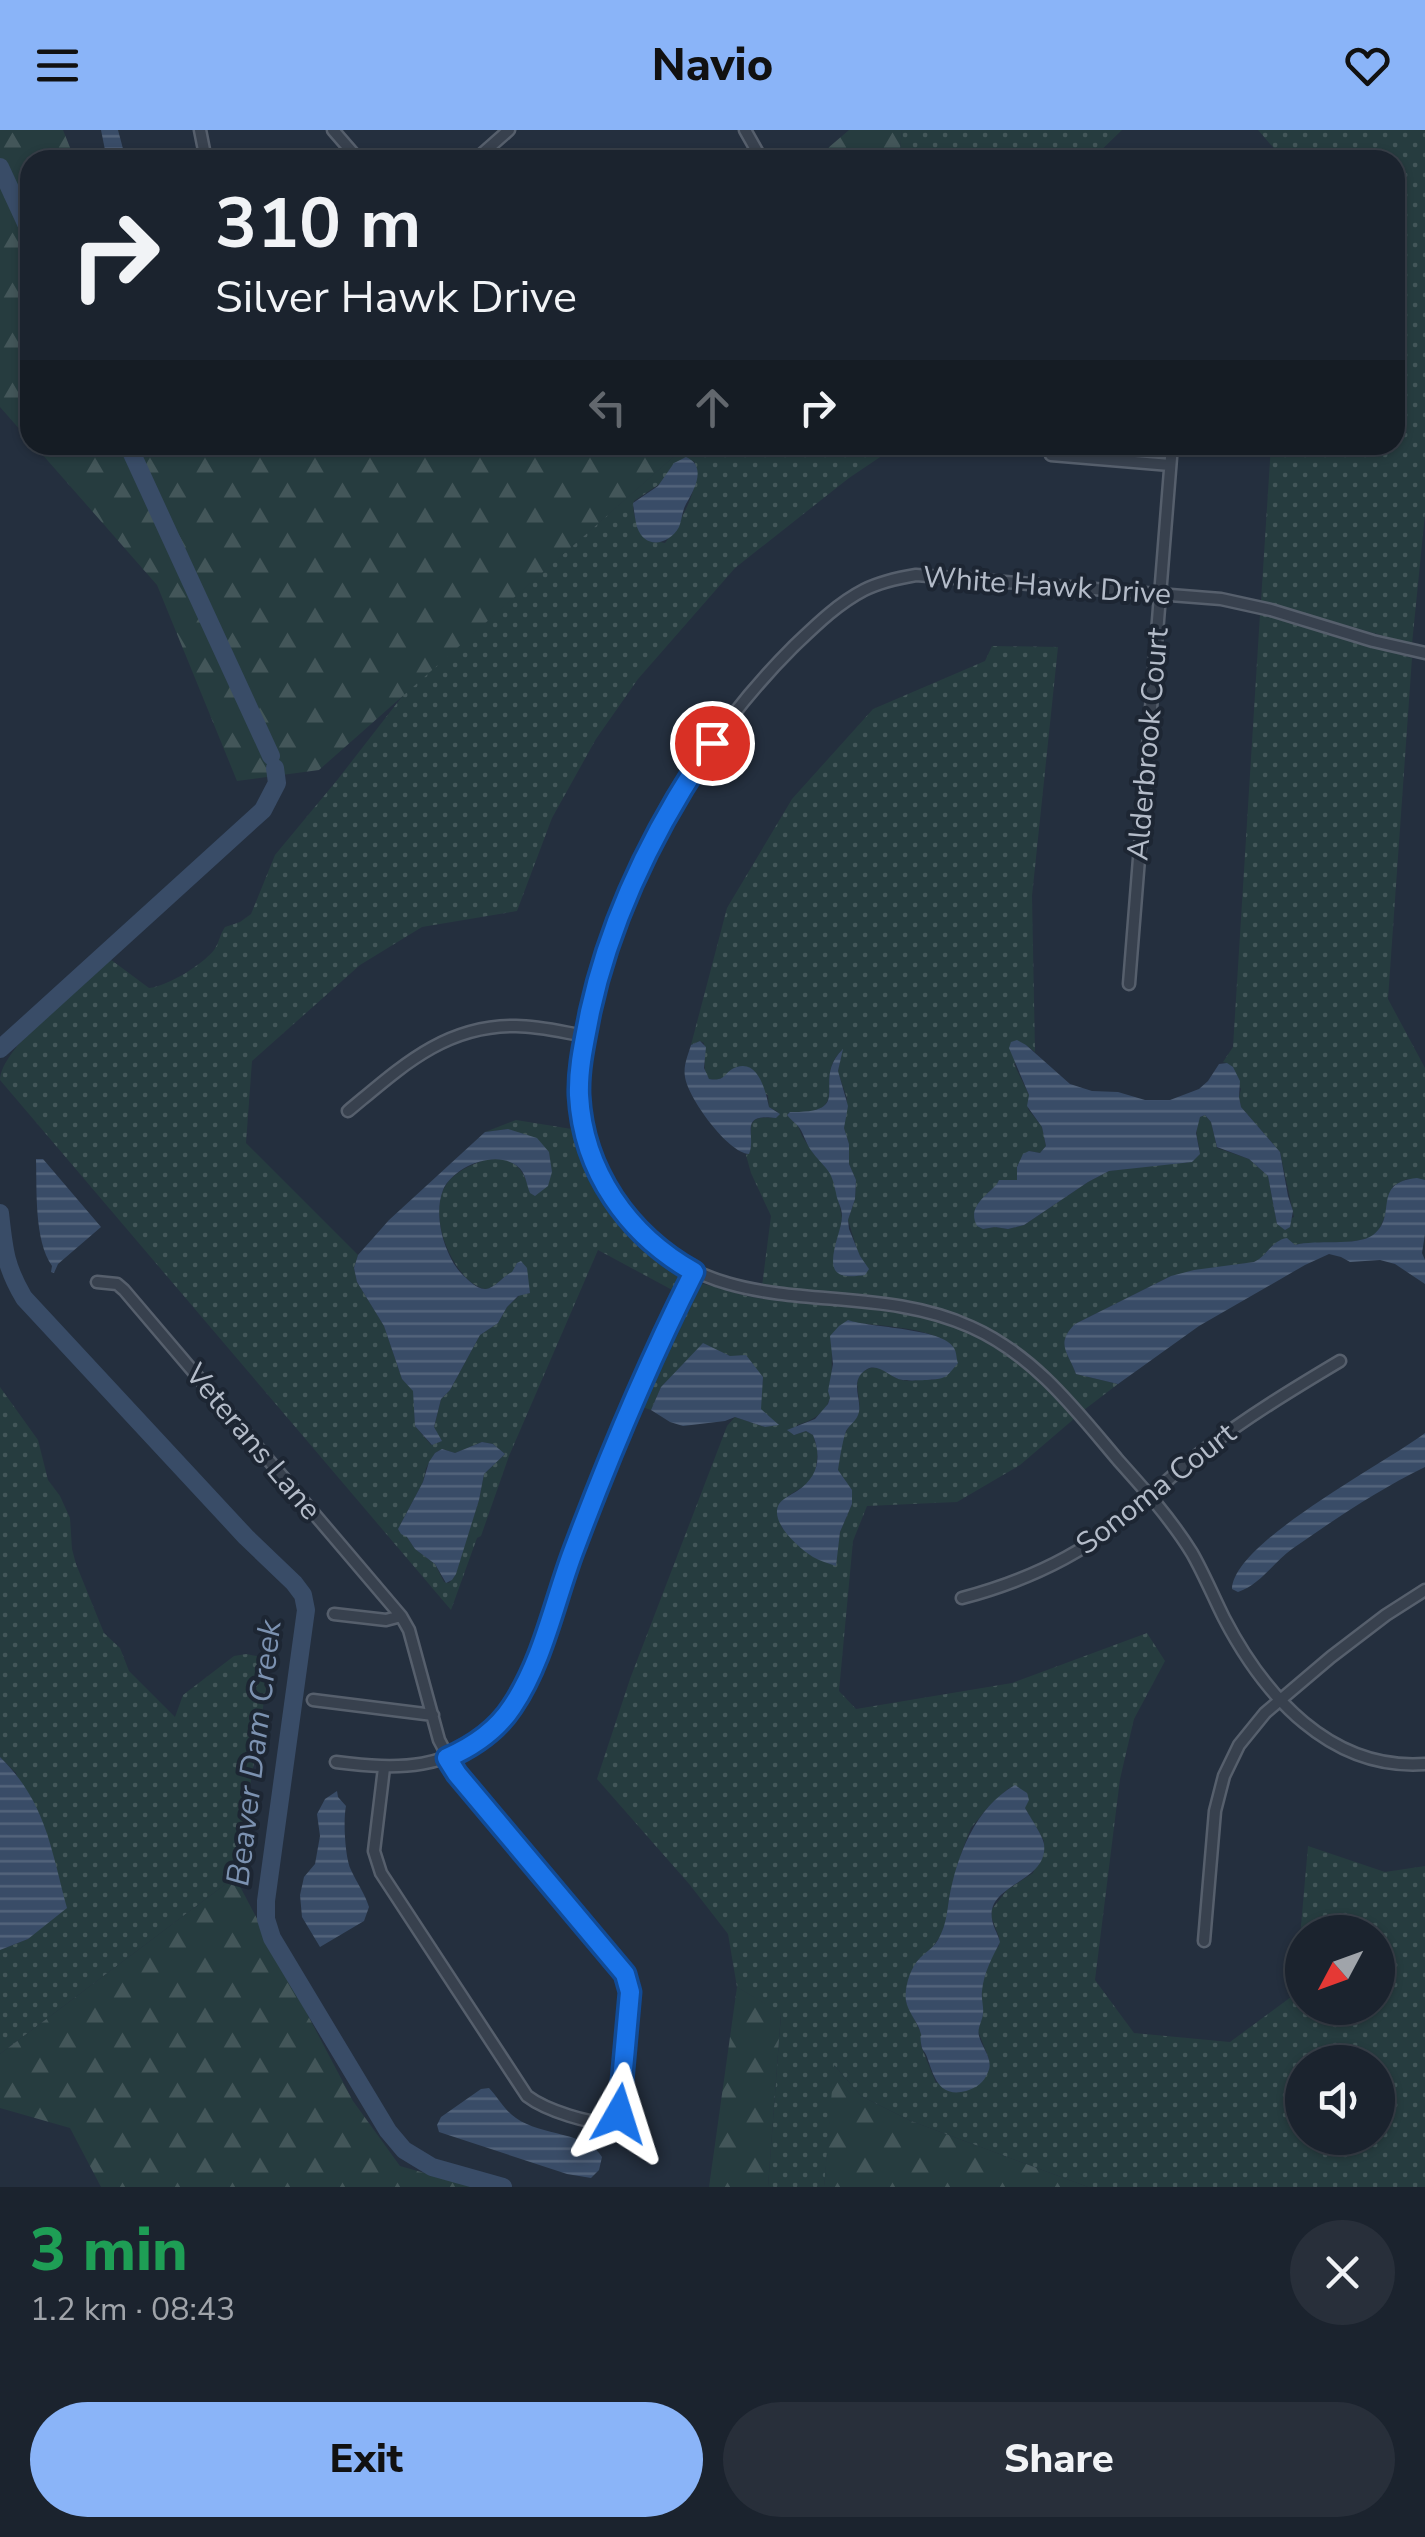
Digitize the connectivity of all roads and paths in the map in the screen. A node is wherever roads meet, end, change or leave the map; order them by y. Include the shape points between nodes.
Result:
1 (333, 130) edge
2 (509, 130) edge
3 (350, 150) edge
4 (486, 150) edge
5 (1051, 455) dead end
6 (1171, 455) edge
7 (1170, 465) junction
8 (1160, 594) junction
9 (1425, 653) edge
10 (1129, 984) dead end
11 (585, 1036) junction
12 (348, 1111) dead end
13 (694, 1272) junction
14 (96, 1282) dead end
15 (1340, 1361) dead end
16 (1149, 1495) junction
17 (1425, 1590) edge
18 (962, 1598) dead end
19 (334, 1614) dead end
20 (401, 1616) junction
21 (313, 1700) dead end
22 (1281, 1700) junction
23 (433, 1715) junction
24 (447, 1758) junction
25 (336, 1762) dead end
26 (1425, 1764) edge
27 (384, 1768) junction
28 (1204, 1941) dead end

1 - 3 street
2 - 4 street
5 - 7 street
6 - 7 street, Alderbrook Court
7 - 8 street, Alderbrook Court
8 - 9 street, White Hawk Drive via 1238,603
8 - 10 street, Alderbrook Court
8 - 11 street, White Hawk Drive via 916,575 882,582 844,602 768,674 682,789 616,924
11 - 12 street via 518,1026 466,1032 412,1058
11 - 13 street, White Hawk Drive via 581,1112 599,1175 647,1239
13 - 16 street, White Hawk Drive via 756,1292 919,1308 986,1334 1052,1383
13 - 24 street via 610,1454 525,1686 502,1721
14 - 20 street, Veterans Lane via 124,1290
15 - 16 street, Sonoma Court via 1228,1432
16 - 18 street, Sonoma Court via 1066,1558
16 - 22 street, White Hawk Drive
17 - 22 street via 1346,1644
19 - 20 street
20 - 23 street, Veterans Lane
21 - 23 street
22 - 26 street, White Hawk Drive via 1310,1729 1348,1752 1385,1763
22 - 28 street via 1247,1733 1219,1789
23 - 24 street, Veterans Lane
24 - 27 street
24 - 27 street, Veterans Lane via 625,1974 630,1992 616,2125 549,2108 522,2091 378,1868 374,1838
25 - 27 street

